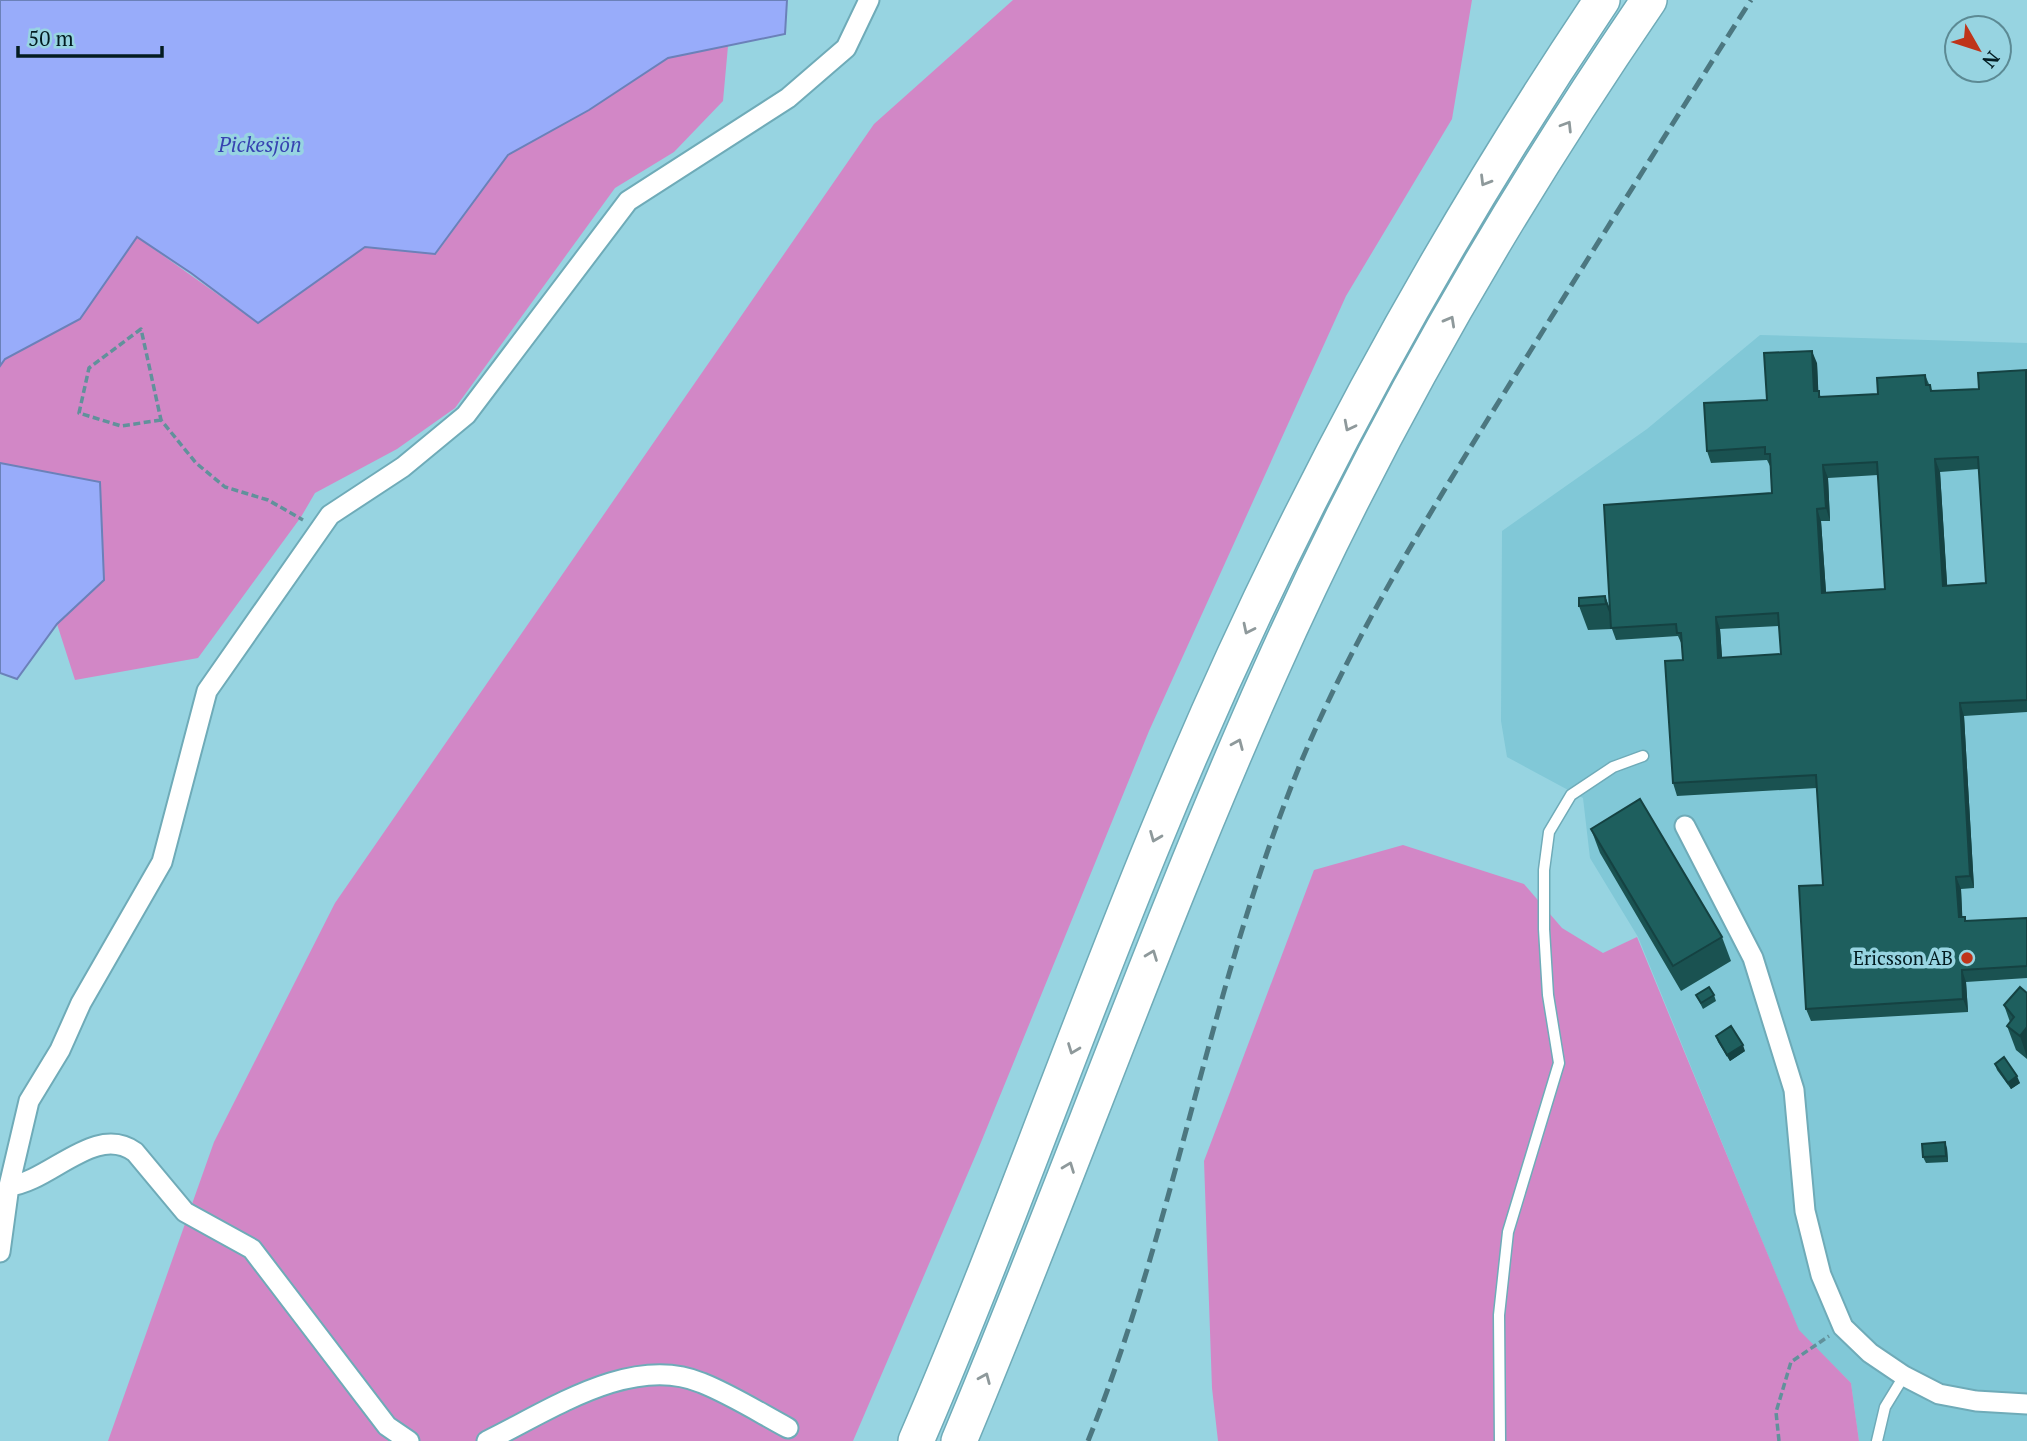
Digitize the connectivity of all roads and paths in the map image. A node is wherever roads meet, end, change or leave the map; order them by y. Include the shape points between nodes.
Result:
1 (869, 0) edge
2 (1602, 0) edge
3 (1649, 0) edge
4 (162, 420) junction
5 (322, 526) junction
6 (1643, 756) dead end
7 (1685, 826) dead end
8 (9, 1186) junction
9 (0, 1252) edge
10 (1843, 1327) junction
11 (1904, 1376) junction
12 (2027, 1404) edge
13 (788, 1428) dead end
14 (410, 1441) edge
15 (487, 1441) edge
16 (916, 1441) edge
17 (959, 1441) edge
18 (1500, 1441) edge
19 (1779, 1441) edge
20 (1877, 1441) edge

1 - 5 street via 846,48 788,98 628,201 466,415 403,467 330,515
2 -> 16 highway via 1438,260 1316,489 1236,654 1156,834 978,1298
17 -> 3 highway via 1192,850 1349,507 1488,253
4 - 4 path via 149,373 141,330 89,368 79,414 121,426
4 - 5 path via 196,464 225,487 268,500
5 - 8 street via 207,691 163,862 29,1101
6 - 18 lane via 1613,766 1572,795 1549,832 1544,929 1559,1063 1508,1232 1499,1315
7 - 10 street via 1753,958 1794,1090 1805,1211 1821,1275
8 - 9 street
8 - 14 street via 26,1184 85,1149 125,1144 185,1212 252,1249 387,1426
10 - 11 street
10 - 19 path via 1791,1362 1776,1412
11 - 12 street via 1939,1394
11 - 20 lane via 1885,1407
13 - 15 street via 701,1382 666,1375 620,1377

